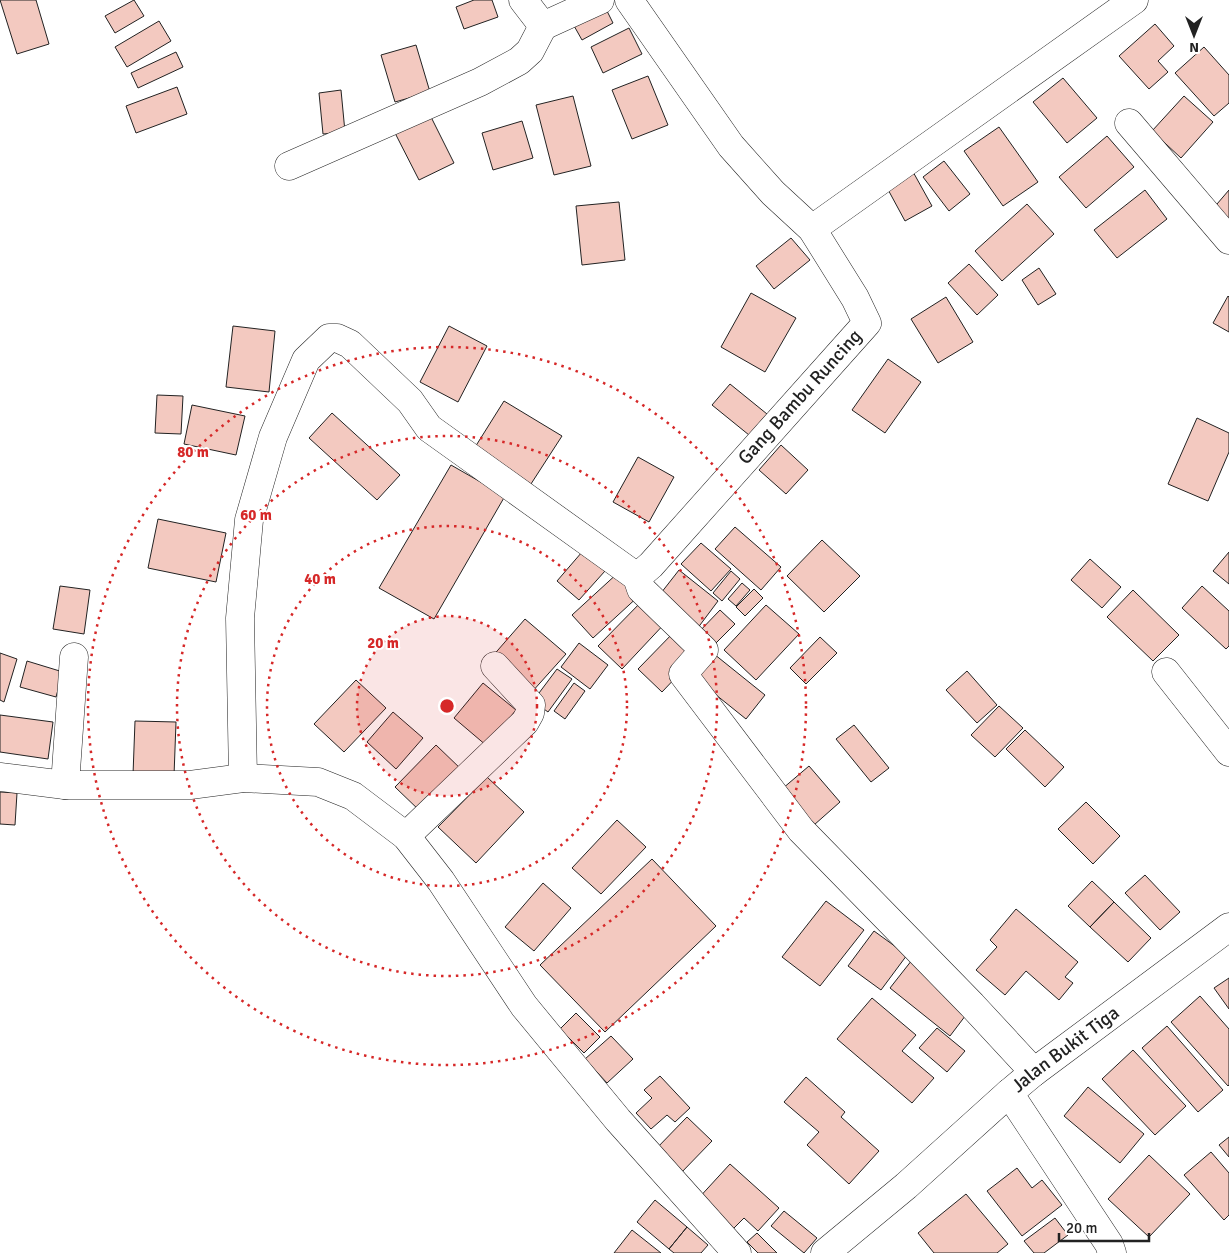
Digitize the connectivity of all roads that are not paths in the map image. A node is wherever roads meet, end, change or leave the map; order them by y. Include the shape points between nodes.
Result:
1 (523, 0) edge
2 (600, 0) edge
3 (629, 0) edge
4 (1134, 0) edge
5 (543, 26) junction
6 (1129, 123) dead end
7 (289, 166) dead end
8 (812, 229) junction
9 (1229, 240) edge
10 (637, 577) junction
11 (74, 657) dead end
12 (495, 666) dead end
13 (1166, 672) dead end
14 (1229, 752) edge
15 (0, 777) edge
16 (243, 778) junction
17 (65, 785) junction
18 (406, 836) junction
19 (1229, 927) edge
20 (1034, 1072) junction
21 (1009, 1093) junction
22 (737, 1253) edge
23 (825, 1253) edge
24 (1112, 1253) edge

1 - 5 street
2 - 5 street
3 - 8 street, Gang Bambu Runcing via 732,146 773,193
4 - 8 street
5 - 7 street via 530,51 519,61 480,82
6 - 9 street
8 - 10 street, Gang Bambu Runcing via 855,298 866,322
10 - 16 street via 429,428 410,401 350,344 329,338 306,360 273,437 249,520 240,618
10 - 20 street via 641,589 704,650 684,674 801,830
11 - 17 street
12 - 18 street via 531,705 530,713 525,722
13 - 14 street
15 - 17 street
16 - 17 street via 190,785
16 - 18 street via 318,782 353,796
18 - 22 street via 441,880 524,1006 618,1120
19 - 20 street, Jalan Bukit Tiga
20 - 21 street, Jalan Bukit Tiga
21 - 23 street via 906,1186
21 - 24 street, Jalan Bukit Tiga

